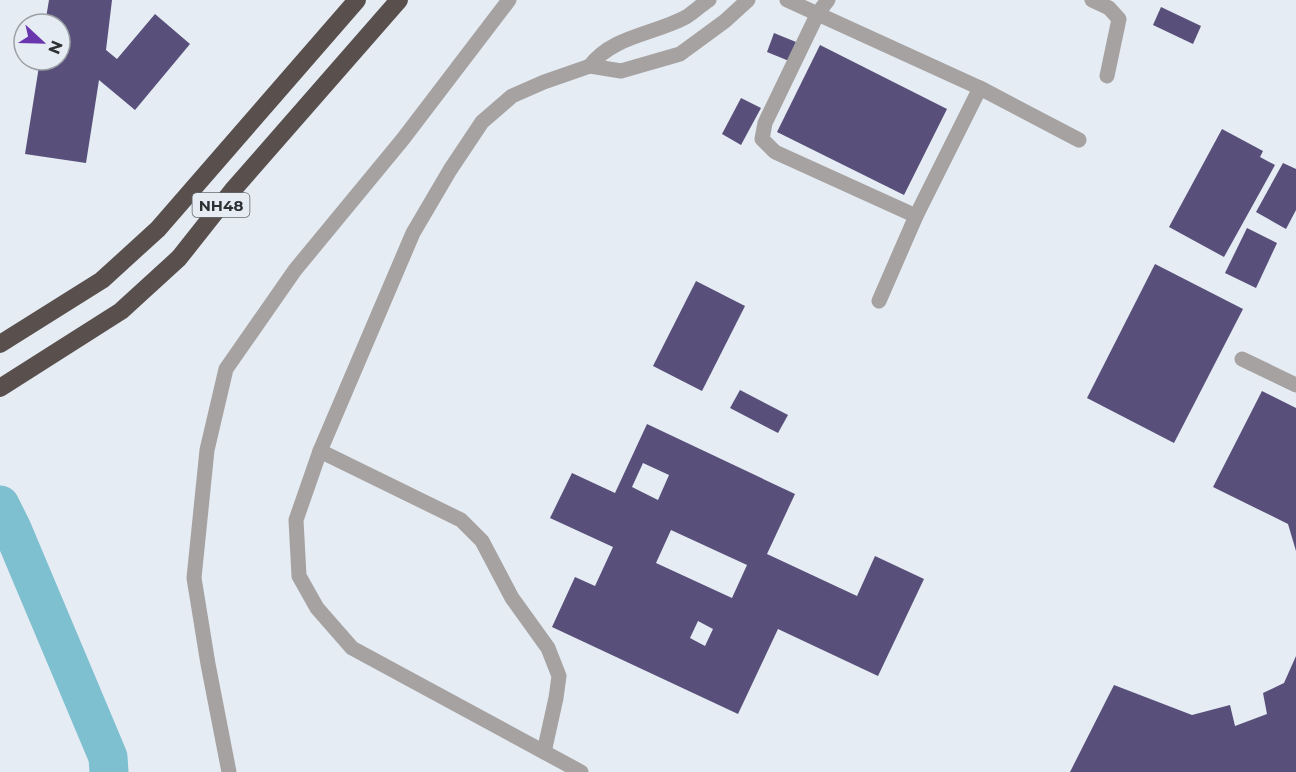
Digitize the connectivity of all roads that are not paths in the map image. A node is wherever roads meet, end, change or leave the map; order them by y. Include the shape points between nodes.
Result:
1 (357, 0) edge
2 (399, 0) edge
3 (509, 0) edge
4 (709, 0) edge
5 (748, 0) edge
6 (787, 0) edge
7 (828, 0) edge
8 (1092, 0) edge
9 (818, 13) junction
10 (590, 66) junction
11 (1107, 76) dead end
12 (980, 88) junction
13 (1079, 140) dead end
14 (916, 216) junction
15 (879, 301) dead end
16 (0, 344) edge
17 (1242, 359) dead end
18 (8, 383) edge
19 (1296, 385) edge
20 (320, 451) junction
21 (544, 752) junction
22 (229, 772) edge
23 (581, 772) edge

1 - 16 highway, NH48 via 158,229 102,280
2 - 18 highway, NH48 via 232,191 179,258 121,311
3 - 22 street via 403,139 295,270 226,369 207,450 194,578
4 - 10 street via 686,16 609,48
5 - 10 street via 680,54 615,72
6 - 9 street
7 - 9 street
8 - 11 street via 1119,19
9 - 12 street
9 - 14 street via 765,123 762,139 775,152
10 - 20 street via 512,96 482,122 413,233
12 - 13 street
12 - 14 street
14 - 15 street
17 - 19 street
20 - 21 street via 461,520 482,541 512,598 548,648 559,676
20 - 21 street via 296,520 299,576 317,608 352,648
21 - 23 street

